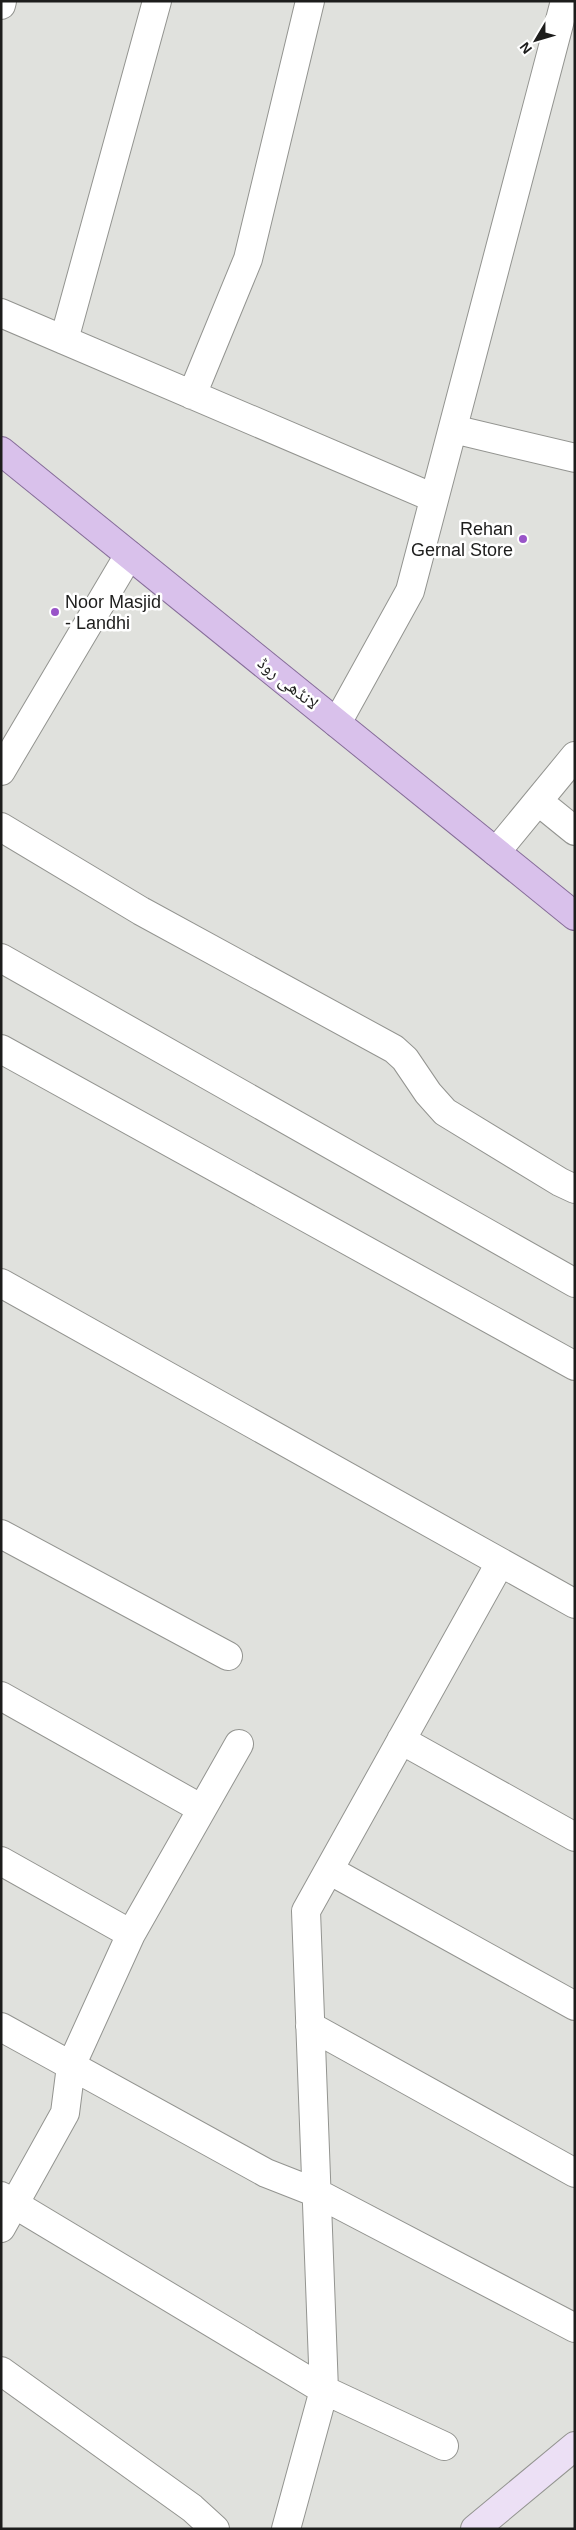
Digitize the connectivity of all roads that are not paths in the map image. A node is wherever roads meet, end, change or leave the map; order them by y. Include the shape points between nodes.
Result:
1 (157, 1) edge
2 (310, 1) edge
3 (565, 1) edge
4 (1, 314) edge
5 (64, 340) junction
6 (192, 395) junction
7 (453, 429) junction
8 (1, 451) edge
9 (574, 456) edge
10 (434, 498) junction
11 (129, 555) junction
12 (338, 723) junction
13 (575, 756) edge
14 (1, 771) edge
15 (538, 801) junction
16 (1, 827) edge
17 (575, 831) edge
18 (496, 852) junction
19 (575, 916) edge
20 (1, 958) edge
21 (1, 1049) edge
22 (575, 1189) edge
23 (1, 1283) edge
24 (575, 1283) edge
25 (575, 1366) edge
26 (1, 1534) edge
27 (500, 1563) junction
28 (575, 1604) edge
29 (228, 1656) dead end
30 (1, 1696) edge
31 (401, 1740) junction
32 (240, 1744) dead end
33 (202, 1810) junction
34 (575, 1836) edge
35 (1, 1861) edge
36 (329, 1870) junction
37 (131, 1934) junction
38 (575, 2006) edge
39 (310, 2026) junction
40 (1, 2028) edge
41 (71, 2066) junction
42 (575, 2173) edge
43 (316, 2193) junction
44 (8, 2199) edge
45 (1, 2228) edge
46 (575, 2328) edge
47 (1, 2371) edge
48 (324, 2390) junction
49 (444, 2446) dead end
50 (575, 2446) edge
51 (215, 2529) edge
52 (286, 2529) edge
53 (475, 2529) edge

1 - 5 street
2 - 6 street via 248,258
3 - 7 street
4 - 5 street
5 - 6 street
6 - 10 street
7 - 9 street
7 - 10 street
8 - 11 main road, لانڈھی روڈ
10 - 12 street via 410,591
11 - 12 main road, لانڈھی روڈ
11 - 14 street
12 - 18 main road, لانڈھی روڈ
13 - 15 street
15 - 17 street
15 - 18 street
16 - 22 street via 141,911 394,1049 405,1058 445,1112
18 - 19 main road, لانڈھی روڈ
20 - 24 street
21 - 25 street
23 - 27 street
26 - 29 street
27 - 28 street
27 - 31 street
30 - 33 street
31 - 34 street
31 - 36 street
32 - 33 street
33 - 37 street
35 - 37 street
36 - 38 street
36 - 39 street via 306,1911
37 - 41 street
39 - 42 street
39 - 43 street
40 - 41 street
41 - 43 street via 266,2173
41 - 44 street via 64,2113
43 - 46 street
43 - 48 street
44 - 45 street
44 - 48 street
47 - 51 street via 192,2508
48 - 49 street
48 - 52 street
50 - 53 street

